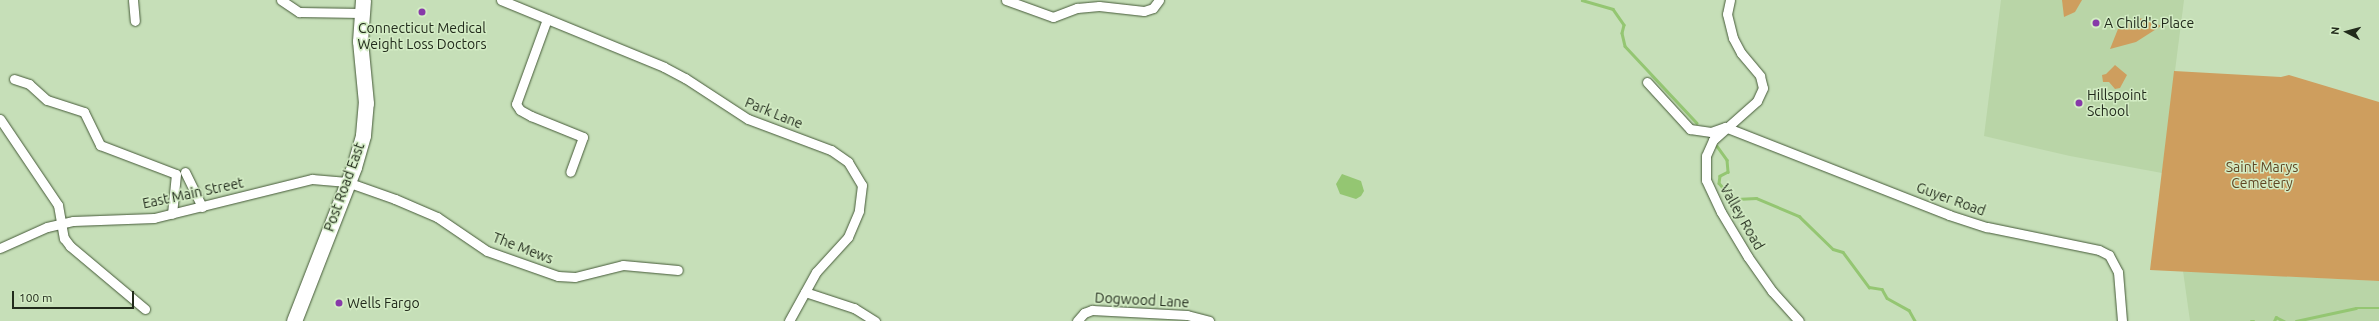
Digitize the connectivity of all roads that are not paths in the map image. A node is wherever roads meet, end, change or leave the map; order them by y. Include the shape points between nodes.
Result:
1 (133, 0) edge
2 (281, 0) edge
3 (501, 0) edge
4 (1006, 0) edge
5 (1159, 0) edge
6 (1730, 0) edge
7 (362, 7) edge
8 (547, 19) junction
9 (135, 21) dead end
10 (14, 79) dead end
11 (1647, 82) dead end
12 (0, 119) edge
13 (1725, 127) junction
14 (185, 172) dead end
15 (570, 172) dead end
16 (347, 182) junction
17 (202, 207) junction
18 (172, 214) junction
19 (61, 224) junction
20 (0, 248) edge
21 (678, 270) dead end
22 (805, 292) junction
23 (146, 309) dead end
24 (294, 321) edge
25 (789, 321) edge
26 (876, 321) edge
27 (1077, 321) edge
28 (1209, 321) edge
29 (1799, 321) edge
30 (2122, 321) edge

1 - 9 street
2 - 7 street via 299,12
3 - 8 street, Park Lane
4 - 5 street via 1053,17 1078,8 1099,6 1144,11 1153,8
6 - 13 street, Valley Road via 1727,14 1733,38 1741,53 1760,76 1763,88 1757,101
7 - 16 main road, Post Road East via 365,122 359,153
8 - 15 street via 516,104 520,110 531,116 583,137
8 - 22 street, Park Lane via 678,74 748,119 826,148 848,162 862,185 859,212 848,236 821,266
10 - 18 street via 29,84 47,100 84,112 100,146 176,174
11 - 13 street via 1690,129 1712,132
12 - 19 street via 58,205
13 - 29 street, Valley Road via 1708,150 1706,180 1721,212 1764,281
13 - 30 street, Guyer Road via 1949,215 1987,227 2104,253 2116,264
14 - 17 street
16 - 17 street, East Main Street via 312,179
16 - 21 street, The Mews via 437,217 487,250 558,276 575,277 623,265
16 - 24 main road, Post Road East
17 - 18 street, East Main Street
18 - 19 street, East Main Street via 144,219
19 - 20 street, East Main Street via 35,230
19 - 23 street via 64,238 77,253
22 - 25 street, Park Lane
22 - 26 street via 854,308
27 - 28 street, Dogwood Lane via 1084,313 1092,310 1186,315

